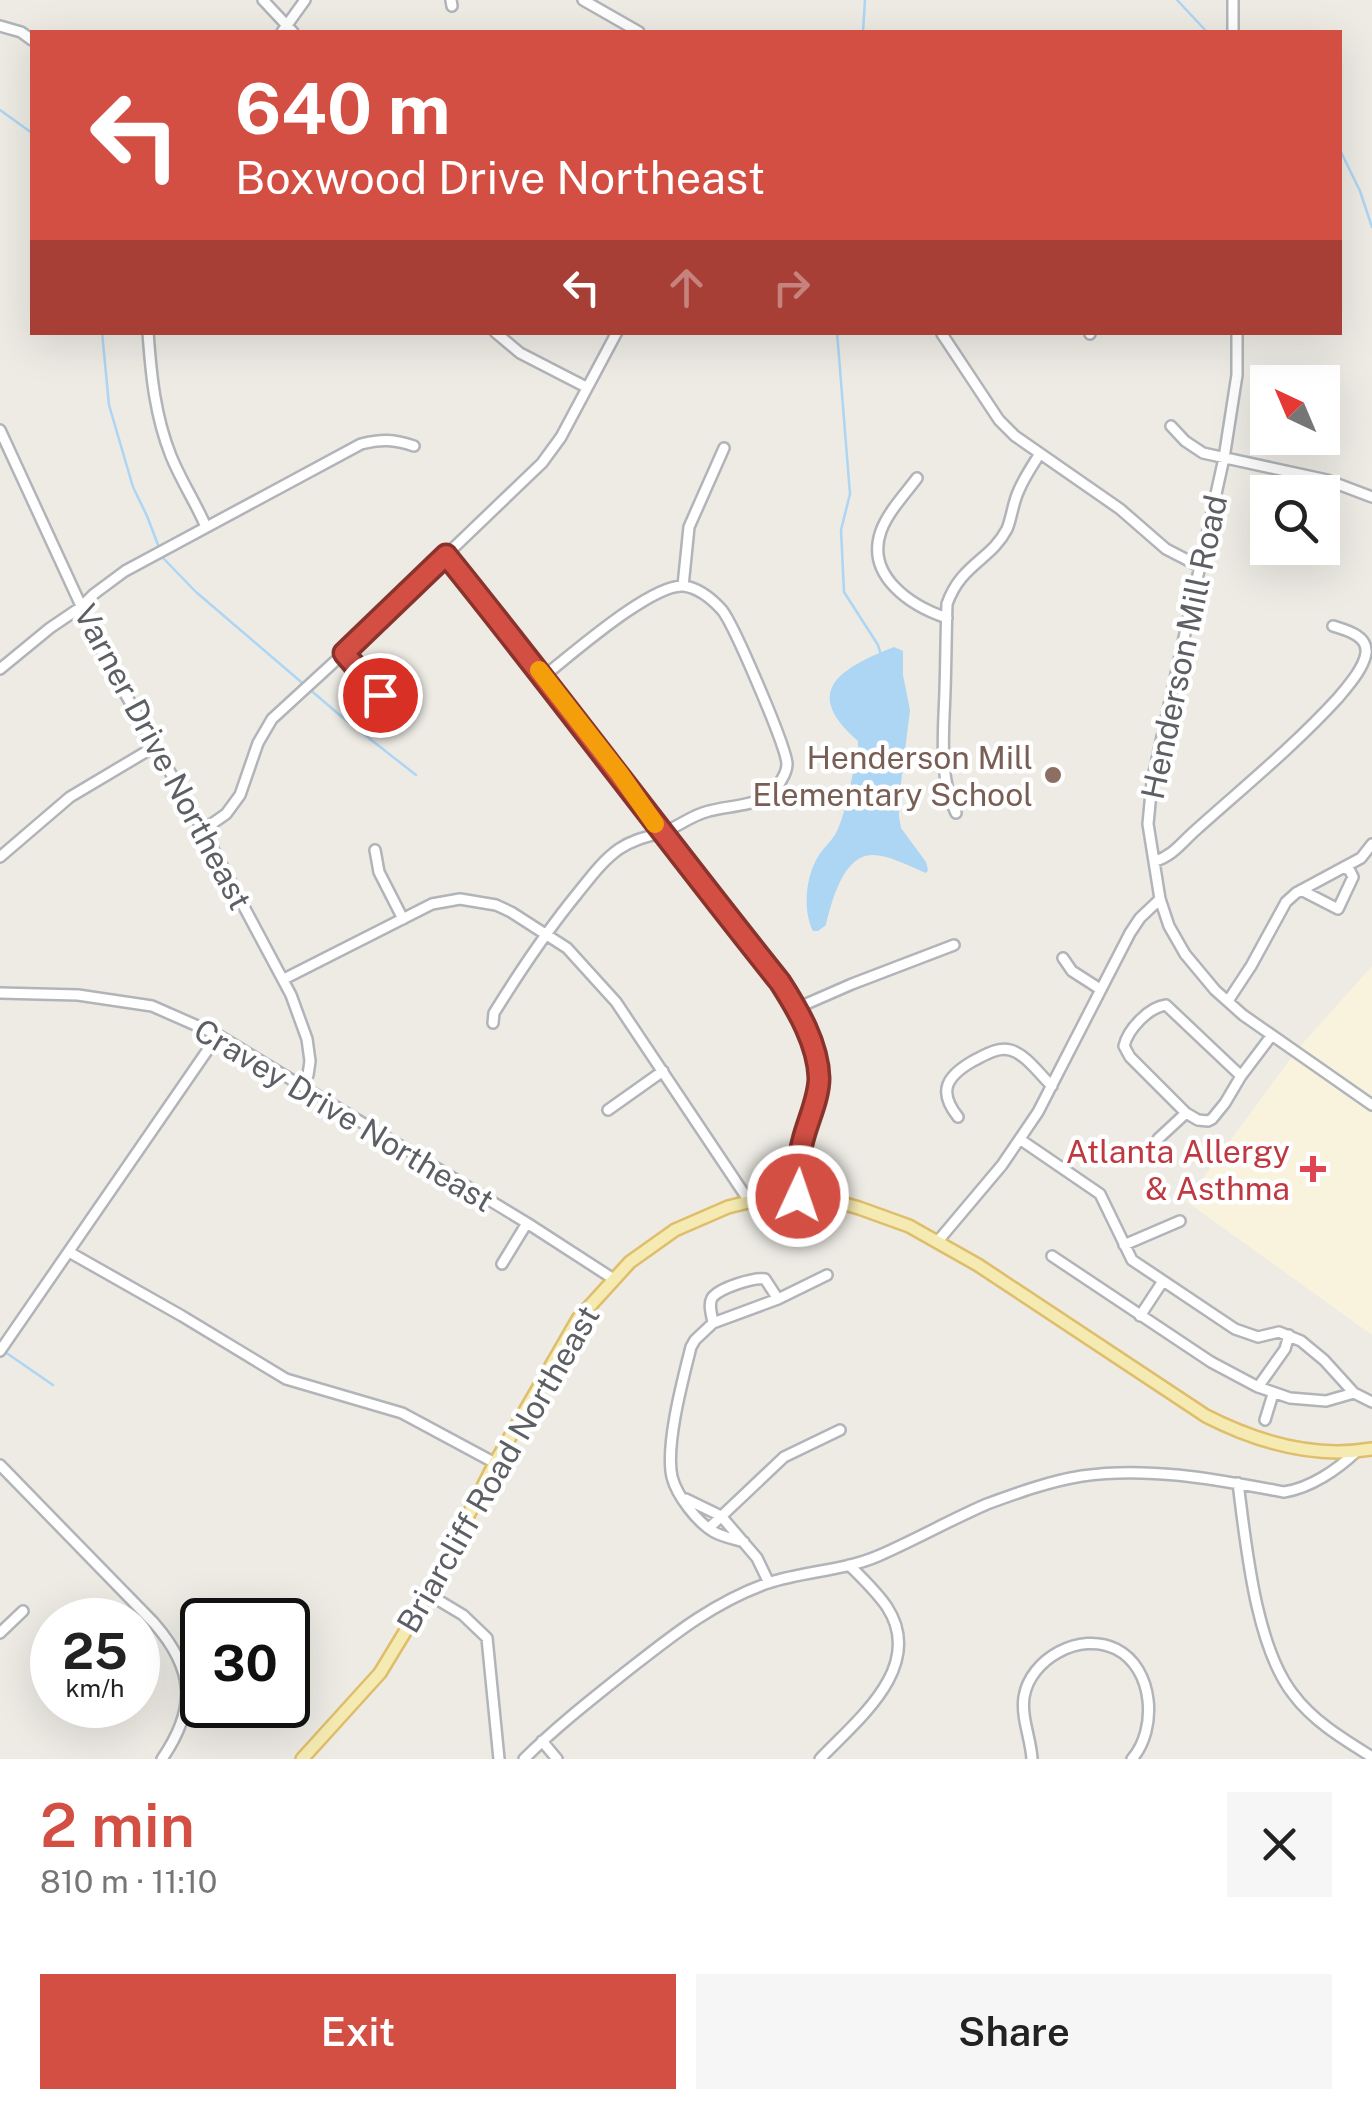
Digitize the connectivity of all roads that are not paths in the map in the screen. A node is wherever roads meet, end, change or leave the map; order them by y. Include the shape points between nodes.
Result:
1 (263, 0) edge
2 (305, 0) edge
3 (583, 0) edge
4 (1233, 0) edge
5 (0, 26) edge
6 (622, 29) edge
7 (287, 30) edge
8 (1234, 30) edge
9 (30, 39) edge
10 (148, 335) edge
11 (498, 335) edge
12 (615, 335) edge
13 (943, 335) edge
14 (1237, 335) edge
15 (586, 387) junction
16 (1171, 426) dead end
17 (0, 430) edge
18 (414, 446) dead end
19 (724, 448) dead end
20 (1038, 455) junction
21 (1224, 458) junction
22 (917, 478) dead end
23 (1372, 497) edge
24 (206, 528) junction
25 (446, 555) junction
26 (1199, 566) junction
27 (683, 586) junction
28 (81, 607) junction
29 (947, 618) junction
30 (1333, 626) dead end
31 (1368, 645) edge
32 (344, 653) junction
33 (0, 669) edge
34 (544, 676) junction
35 (395, 711) dead end
36 (154, 747) junction
37 (956, 813) dead end
38 (203, 830) junction
39 (661, 833) junction
40 (1372, 844) edge
41 (375, 850) dead end
42 (0, 857) edge
43 (1154, 861) junction
44 (1344, 867) junction
45 (1301, 890) junction
46 (1160, 899) junction
47 (403, 920) junction
48 (544, 934) junction
49 (954, 945) dead end
50 (1063, 958) dead end
51 (284, 979) junction
52 (1100, 989) junction
53 (0, 993) edge
54 (1228, 1001) junction
55 (796, 1008) junction
56 (493, 1023) dead end
57 (1272, 1035) junction
58 (218, 1036) junction
59 (662, 1071) junction
60 (1241, 1076) junction
61 (302, 1085) junction
62 (1052, 1086) junction
63 (1372, 1106) edge
64 (608, 1110) dead end
65 (1186, 1113) junction
66 (958, 1117) dead end
67 (1158, 1139) dead end
68 (1021, 1140) junction
69 (798, 1196) junction
70 (749, 1201) junction
71 (1180, 1221) dead end
72 (527, 1223) junction
73 (938, 1241) junction
74 (1124, 1246) junction
75 (70, 1252) junction
76 (1052, 1256) dead end
77 (502, 1264) dead end
78 (827, 1275) dead end
79 (612, 1278) junction
80 (1162, 1281) junction
81 (778, 1300) junction
82 (1140, 1316) junction
83 (713, 1323) junction
84 (1283, 1330) junction
85 (0, 1351) edge
86 (1258, 1387) junction
87 (1273, 1394) junction
88 (1354, 1394) junction
89 (1372, 1402) edge
90 (1266, 1420) dead end
91 (840, 1430) dead end
92 (1372, 1448) edge
93 (1357, 1451) junction
94 (495, 1463) junction
95 (0, 1465) edge
96 (1238, 1484) junction
97 (684, 1498) junction
98 (721, 1516) junction
99 (709, 1528) junction
100 (744, 1542) junction
101 (849, 1566) junction
102 (769, 1583) junction
103 (428, 1594) junction
104 (23, 1610) dead end
105 (0, 1633) edge
106 (542, 1741) junction
107 (1372, 1757) edge
108 (162, 1759) edge
109 (302, 1759) edge
110 (499, 1759) edge
111 (524, 1759) edge
112 (557, 1759) edge
113 (820, 1759) edge
114 (1032, 1759) edge
115 (1132, 1759) edge

1 - 7 street
2 - 7 street
3 - 6 street
4 - 8 street
5 - 9 street
10 - 24 street via 158,418
11 - 15 street
12 - 15 street
13 - 20 street via 999,420
14 - 21 street, Henderson Mill Road
15 - 25 street via 542,463
16 - 21 street via 1203,453
17 - 28 street, Varner Drive Northeast
18 - 24 street via 394,439 360,444
19 - 27 street via 690,527
20 - 26 street
20 - 29 street via 1006,530 953,586
21 - 23 street via 1328,480
21 - 26 street, Henderson Mill Road
22 - 29 street via 882,528 880,560 898,592
24 - 28 street via 125,572
25 - 32 street
25 - 34 street
26 - 43 street, Henderson Mill Road via 1152,782 1148,824
27 - 34 street via 637,604
27 - 39 street via 709,598 735,631 787,765 768,796 707,811
28 - 33 street
28 - 36 street, Varner Drive Northeast
29 - 37 street via 946,780
30 - 31 street
31 - 43 street via 1338,698 1176,850
32 - 35 street
32 - 38 street via 272,719 240,795
34 - 39 street
36 - 38 street, Varner Drive Northeast
36 - 42 street via 70,796
38 - 51 street, Varner Drive Northeast
39 - 48 street via 619,849
39 - 55 street
40 - 44 street
41 - 47 street
43 - 46 street, Henderson Mill Road
44 - 45 street
44 - 45 street via 1354,877 1338,910
45 - 54 street via 1278,914
46 - 52 street via 1130,932
46 - 54 street, Henderson Mill Road via 1185,954
47 - 48 street via 432,904 460,900 496,905
47 - 51 street
48 - 56 street
48 - 59 street via 567,948 616,1002
49 - 55 street
50 - 52 street
51 - 61 street, Varner Drive Northeast via 307,1038 310,1061
52 - 62 street
53 - 58 street, Cravey Drive Northeast via 152,1006
54 - 57 street, Henderson Mill Road
55 - 69 street via 819,1076 801,1145
57 - 60 street
57 - 63 street, Henderson Mill Road
58 - 61 street, Cravey Drive Northeast
58 - 75 street
59 - 64 street
59 - 70 street
60 - 65 street via 1212,1119
60 - 65 street via 1157,1001 1124,1046
61 - 72 street, Cravey Drive Northeast
62 - 66 street via 1007,1046 949,1079 947,1098
62 - 68 street
65 - 67 street
68 - 73 street
68 - 74 street via 1100,1194
69 - 70 main road, Briarcliff Road Northeast
69 - 73 main road, Briarcliff Road Northeast via 859,1208
70 - 79 main road, Briarcliff Road Northeast via 675,1230
71 - 74 street
72 - 77 street
72 - 79 street, Cravey Drive Northeast
73 - 93 main road, Briarcliff Road Northeast via 1206,1416 1284,1446
74 - 80 street
75 - 85 street
75 - 94 street via 286,1379 402,1413
76 - 82 street
78 - 81 street
79 - 94 main road, Briarcliff Road Northeast via 578,1319
80 - 82 street
80 - 84 street via 1235,1329 1258,1337
81 - 83 street
81 - 83 street via 766,1279 755,1277 715,1294
82 - 86 street
83 - 97 street via 691,1347 672,1441 672,1479
84 - 86 street via 1285,1349
84 - 88 street via 1324,1360
86 - 87 street
87 - 88 street via 1326,1401
87 - 90 street
88 - 89 street
91 - 98 street via 784,1457
92 - 93 main road, Briarcliff Road Northeast
93 - 96 street via 1294,1491
94 - 103 main road, Briarcliff Road Northeast
95 - 108 street via 174,1650 187,1706
96 - 101 street via 1115,1473 1057,1481
96 - 107 street via 1250,1568 1280,1674 1320,1722
97 - 98 street
97 - 99 street
98 - 99 street
98 - 100 street
99 - 100 street
100 - 102 street
101 - 102 street
101 - 113 street via 889,1609 898,1660 887,1684
102 - 106 street via 698,1616
103 - 109 main road, Briarcliff Road Northeast via 380,1673
103 - 110 street via 487,1638
104 - 105 street
106 - 111 street
106 - 112 street
114 - 115 street via 1024,1699 1034,1672 1067,1648 1100,1644 1132,1662 1144,1688 1149,1723

